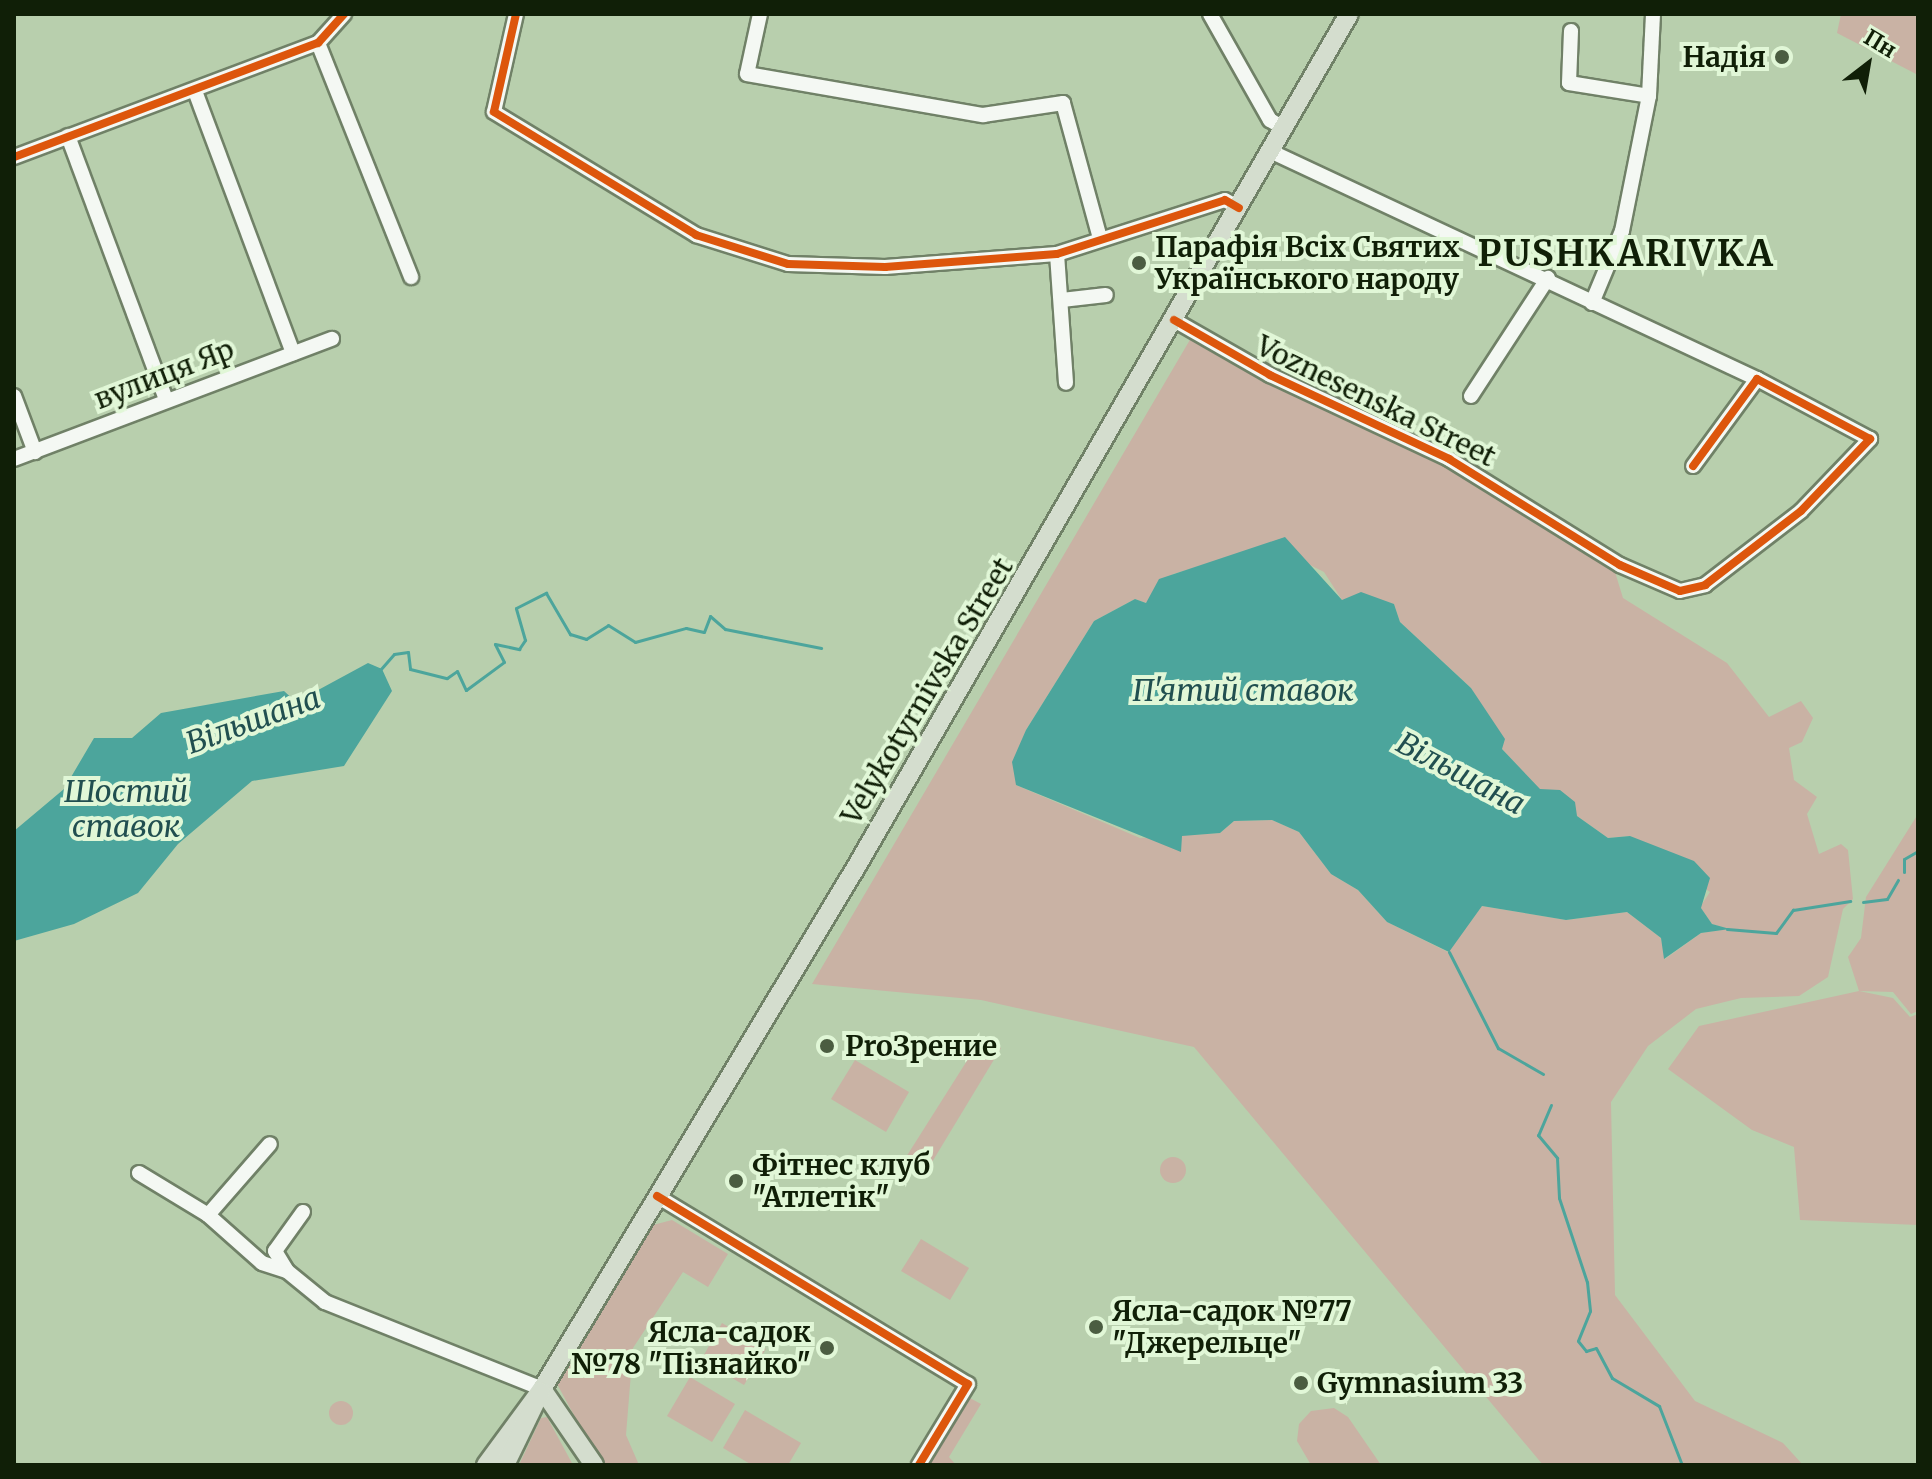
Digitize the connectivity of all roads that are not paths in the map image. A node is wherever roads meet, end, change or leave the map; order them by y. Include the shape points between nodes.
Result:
1 (344, 14) edge
2 (516, 14) edge
3 (760, 14) edge
4 (1210, 14) edge
5 (1349, 14) edge
6 (1653, 14) edge
7 (1571, 31) dead end
8 (318, 43) junction
9 (195, 91) junction
10 (1649, 96) junction
11 (1285, 129) junction
12 (68, 136) junction
13 (1272, 152) junction
14 (14, 157) edge
15 (1239, 208) junction
16 (1099, 235) junction
17 (1057, 254) junction
18 (411, 277) dead end
19 (1548, 278) junction
20 (1106, 295) dead end
21 (1062, 300) junction
22 (1592, 303) junction
23 (1174, 320) junction
24 (332, 339) dead end
25 (293, 353) junction
26 (1757, 379) junction
27 (1066, 383) dead end
28 (14, 396) edge
29 (1471, 396) dead end
30 (166, 400) junction
31 (35, 452) junction
32 (14, 459) edge
33 (1693, 466) dead end
34 (270, 1144) dead end
35 (139, 1173) dead end
36 (657, 1196) junction
37 (303, 1212) dead end
38 (208, 1215) junction
39 (287, 1271) junction
40 (542, 1389) junction
41 (486, 1465) edge
42 (505, 1465) edge
43 (594, 1465) edge
44 (919, 1465) edge

1 - 8 street
2 - 17 street via 494,112 696,235 788,264 885,267
3 - 16 street via 747,74 983,115 1059,100
4 - 11 street via 1270,120
5 - 11 main road, Velykotyrnivska Street
6 - 10 street
7 - 10 street via 1569,83
8 - 9 street
8 - 18 street
9 - 12 street
9 - 25 street
10 - 22 street via 1622,231
11 - 13 main road, Velykotyrnivska Street
12 - 14 street
12 - 30 street
13 - 15 main road, Velykotyrnivska Street
13 - 19 street
15 - 16 street via 1225,200
15 - 23 main road, Velykotyrnivska Street
16 - 17 street
17 - 21 street
19 - 22 street
19 - 29 street
20 - 21 street
21 - 27 street
22 - 26 street
23 - 26 street, Voznesenska Street via 1270,375 1449,459 1620,565 1680,591 1705,585 1801,511 1870,439
23 - 36 main road, Velykotyrnivska Street
24 - 25 street, вулиця Яр
25 - 30 street, вулиця Яр
26 - 33 street
28 - 31 street
30 - 31 street, вулиця Яр
31 - 32 street, вулиця Яр
34 - 38 street
35 - 38 street
36 - 40 main road, Velykotyrnivska Street
36 - 44 street via 968,1384
37 - 39 street via 275,1251
38 - 39 street via 262,1263
39 - 40 street via 325,1302
40 - 41 main road, Velykotyrnivska Street
40 - 42 main road, Velykotyrnivska Street
40 - 43 main road

